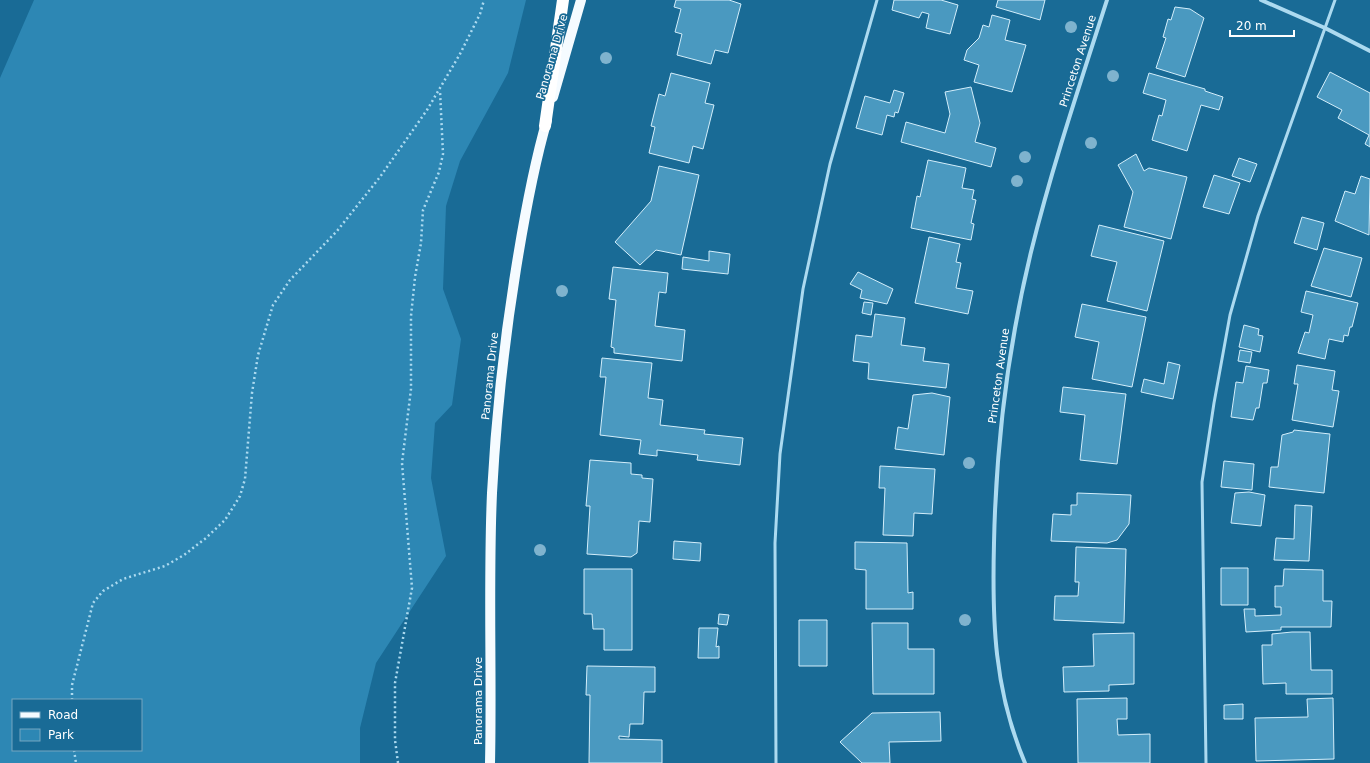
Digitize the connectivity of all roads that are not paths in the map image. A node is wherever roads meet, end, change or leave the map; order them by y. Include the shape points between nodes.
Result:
1 (563, 0) edge
2 (581, 0) edge
3 (877, 0) edge
4 (1107, 0) edge
5 (1261, 0) edge
6 (1335, 0) edge
7 (1326, 28) junction
8 (1370, 51) edge
9 (545, 126) junction
10 (490, 763) edge
11 (776, 763) edge
12 (1025, 763) edge
13 (1206, 763) edge

1 - 9 highway
2 - 9 main road, Panorama Drive
3 - 11 lane via 830,164 803,289 780,454 775,543
4 - 12 street, Princeton Avenue via 1050,180 1031,254 1015,328 1001,428 995,504 992,606 994,637 1000,682 1011,725
5 - 7 street
6 - 7 lane
7 - 8 street
7 - 13 lane via 1258,216 1230,316 1214,403 1202,482
9 - 10 main road, Panorama Drive via 524,223 509,312 498,411 492,492 490,580

